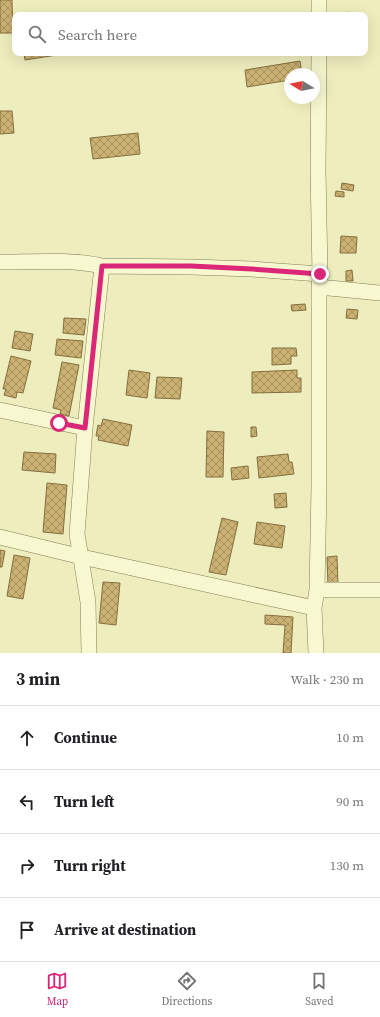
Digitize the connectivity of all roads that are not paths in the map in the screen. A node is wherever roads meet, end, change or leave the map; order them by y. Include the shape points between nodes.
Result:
1 (319, 0) edge
2 (319, 12) edge
3 (319, 56) edge
4 (0, 262) edge
5 (102, 266) junction
6 (320, 281) junction
7 (380, 293) edge
8 (0, 410) edge
9 (85, 428) junction
10 (0, 536) edge
11 (82, 557) junction
12 (317, 590) junction
13 (380, 590) edge
14 (314, 608) junction
15 (89, 653) edge
16 (316, 653) edge

1 - 2 street
3 - 6 street
4 - 5 street
5 - 6 street via 221,268
5 - 9 street
6 - 7 street
6 - 12 street
8 - 9 street
9 - 11 street via 77,534
10 - 11 street
11 - 14 street
11 - 15 street via 88,602
12 - 13 street
12 - 14 street
14 - 16 street

